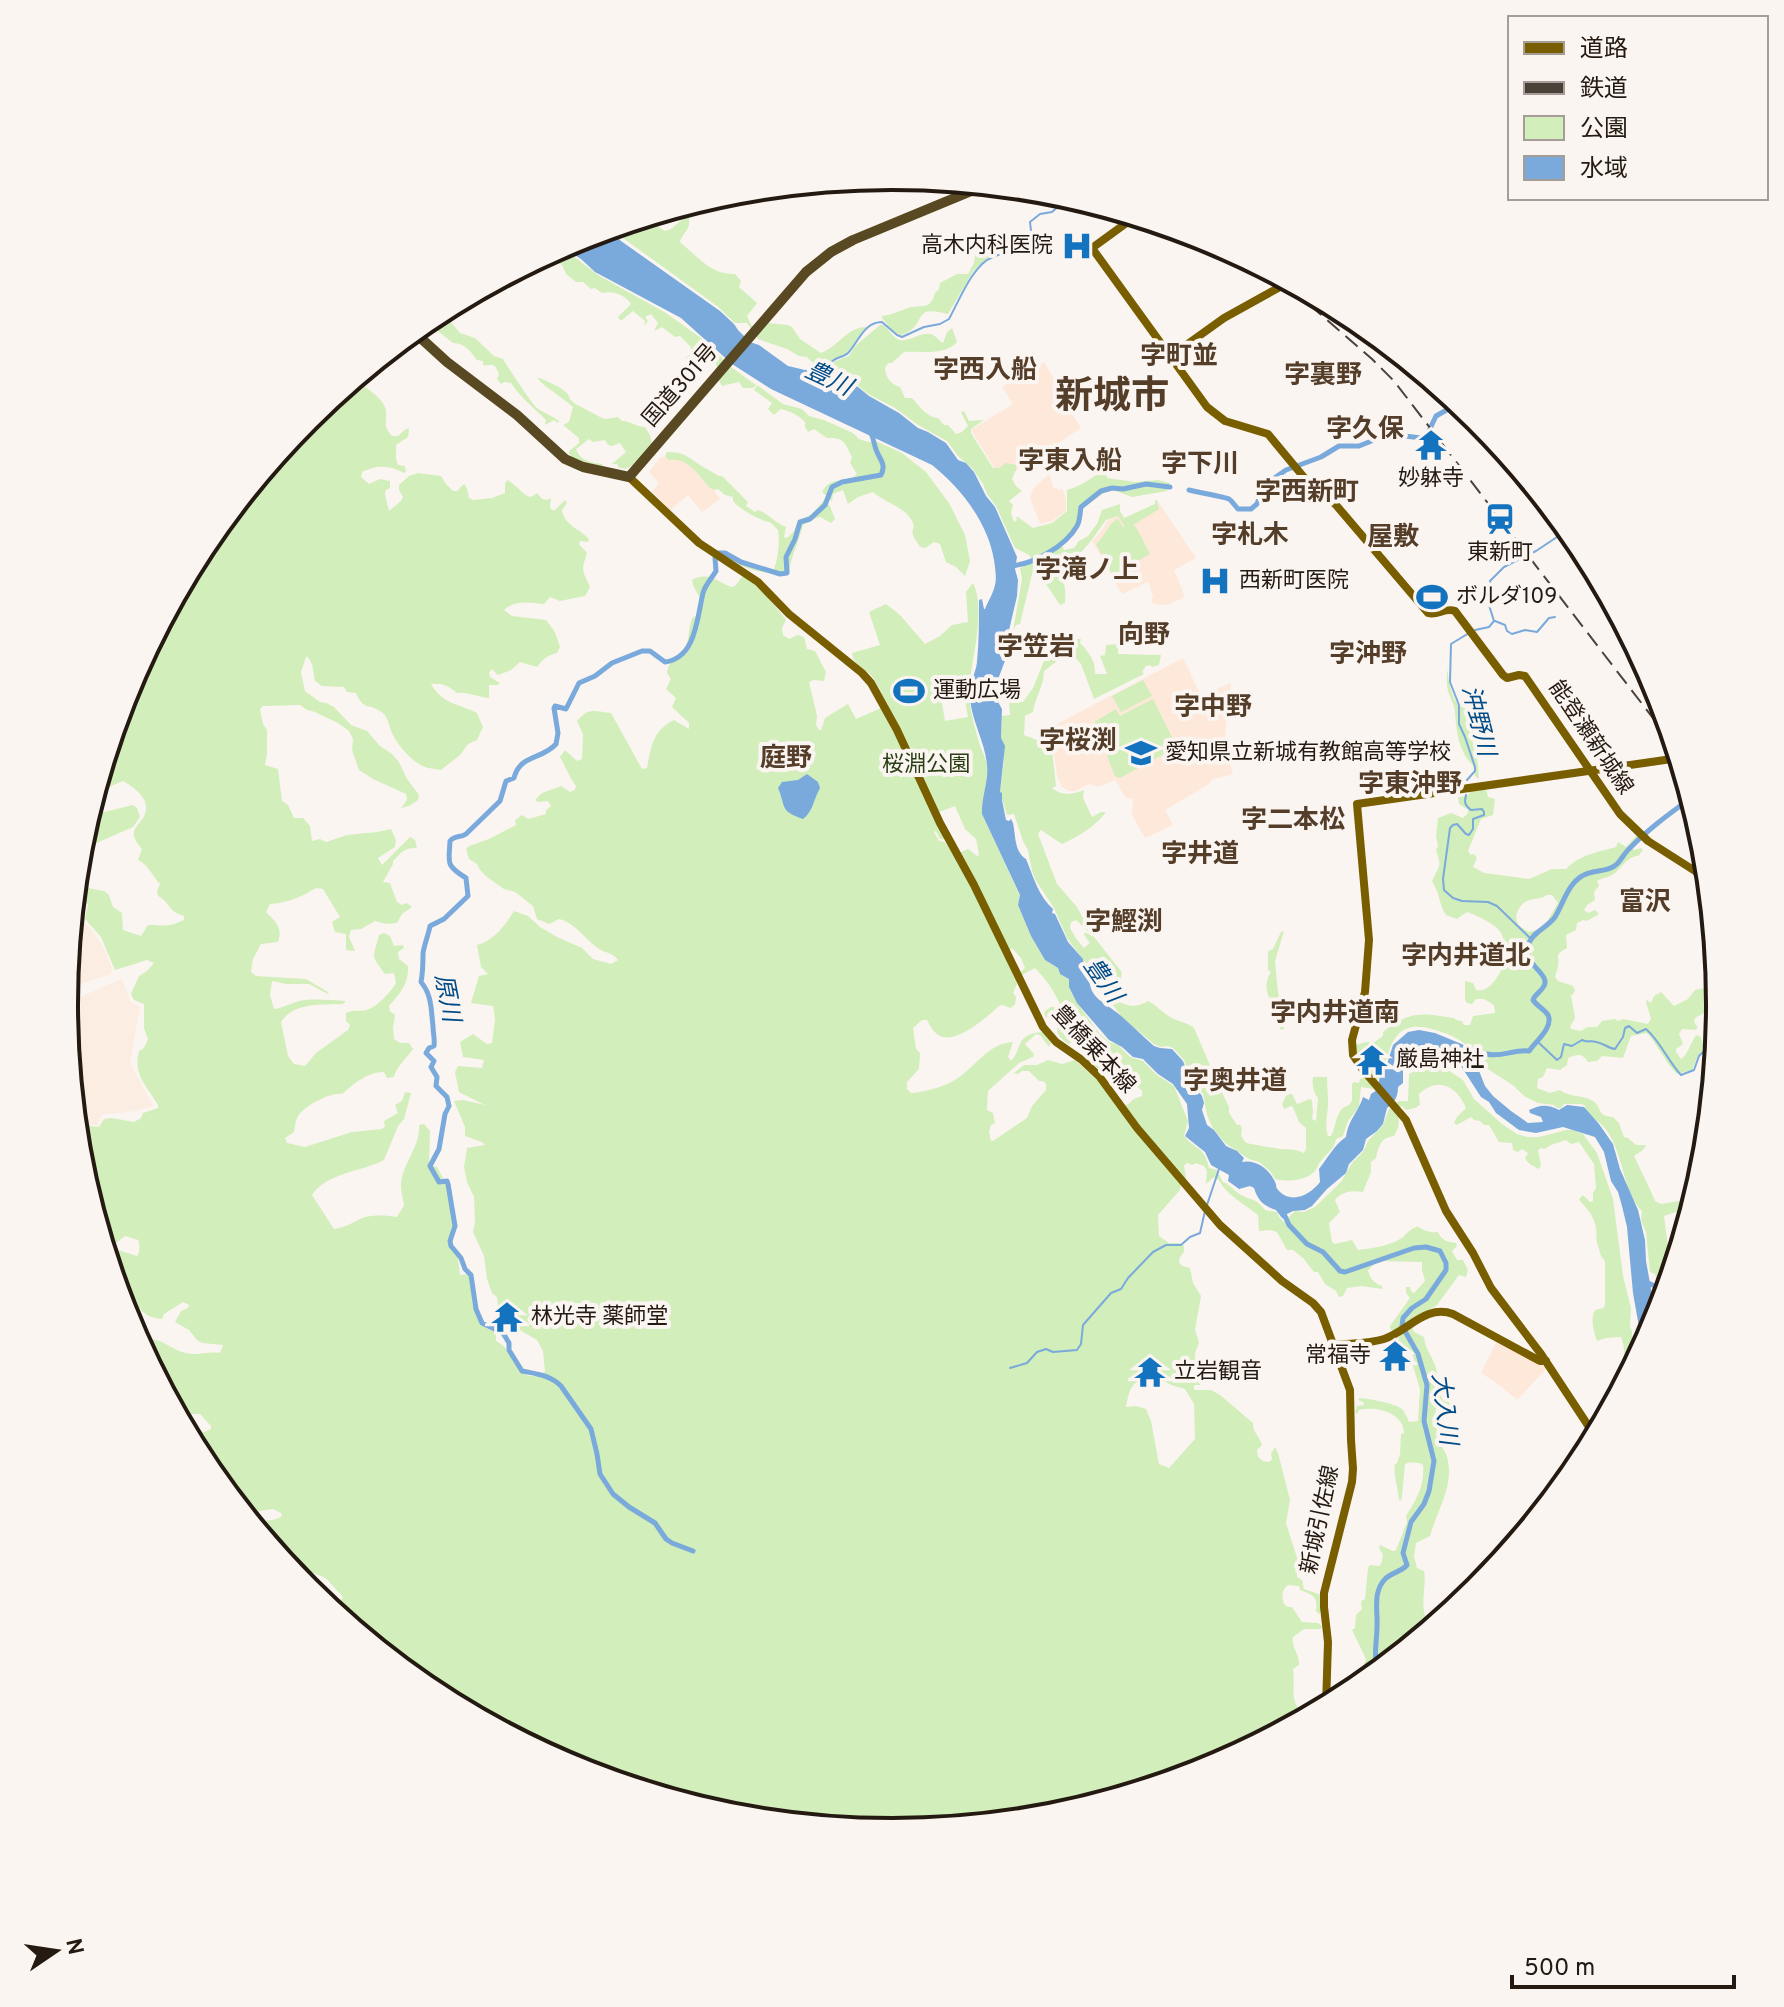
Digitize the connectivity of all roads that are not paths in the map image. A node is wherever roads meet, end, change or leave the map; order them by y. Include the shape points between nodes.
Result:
1 (967, 193) edge
2 (1125, 224) edge
3 (1279, 288) edge
4 (422, 339) edge
5 (1171, 356) junction
6 (629, 477) junction
7 (1668, 760) edge
8 (1589, 771) junction
9 (1694, 871) edge
10 (1334, 1345) junction
11 (1546, 1361) junction
12 (1588, 1425) edge
13 (1326, 1691) edge

1 - 6 highway, 国道301号 via 846,243 806,272
2 - 5 main road, 能登瀬新城線 via 1092,248
3 - 5 main road
4 - 6 highway via 565,459
5 - 8 main road, 能登瀬新城線 via 1213,413 1268,434 1428,613 1452,610 1505,678 1522,675 1528,680
6 - 10 main road, 豊橋乗本線 via 699,543 758,582 871,683 1043,1027 1099,1076 1220,1225 1313,1303
7 - 8 main road
8 - 9 main road, 能登瀬新城線 via 1644,838
8 - 11 main road via 1357,804 1369,940 1353,1055 1401,1112 1451,1219 1491,1288
10 - 11 main road via 1372,1342 1433,1312 1449,1312
10 - 13 main road, 新城引佐線 via 1350,1390 1353,1475 1324,1593
11 - 12 main road

